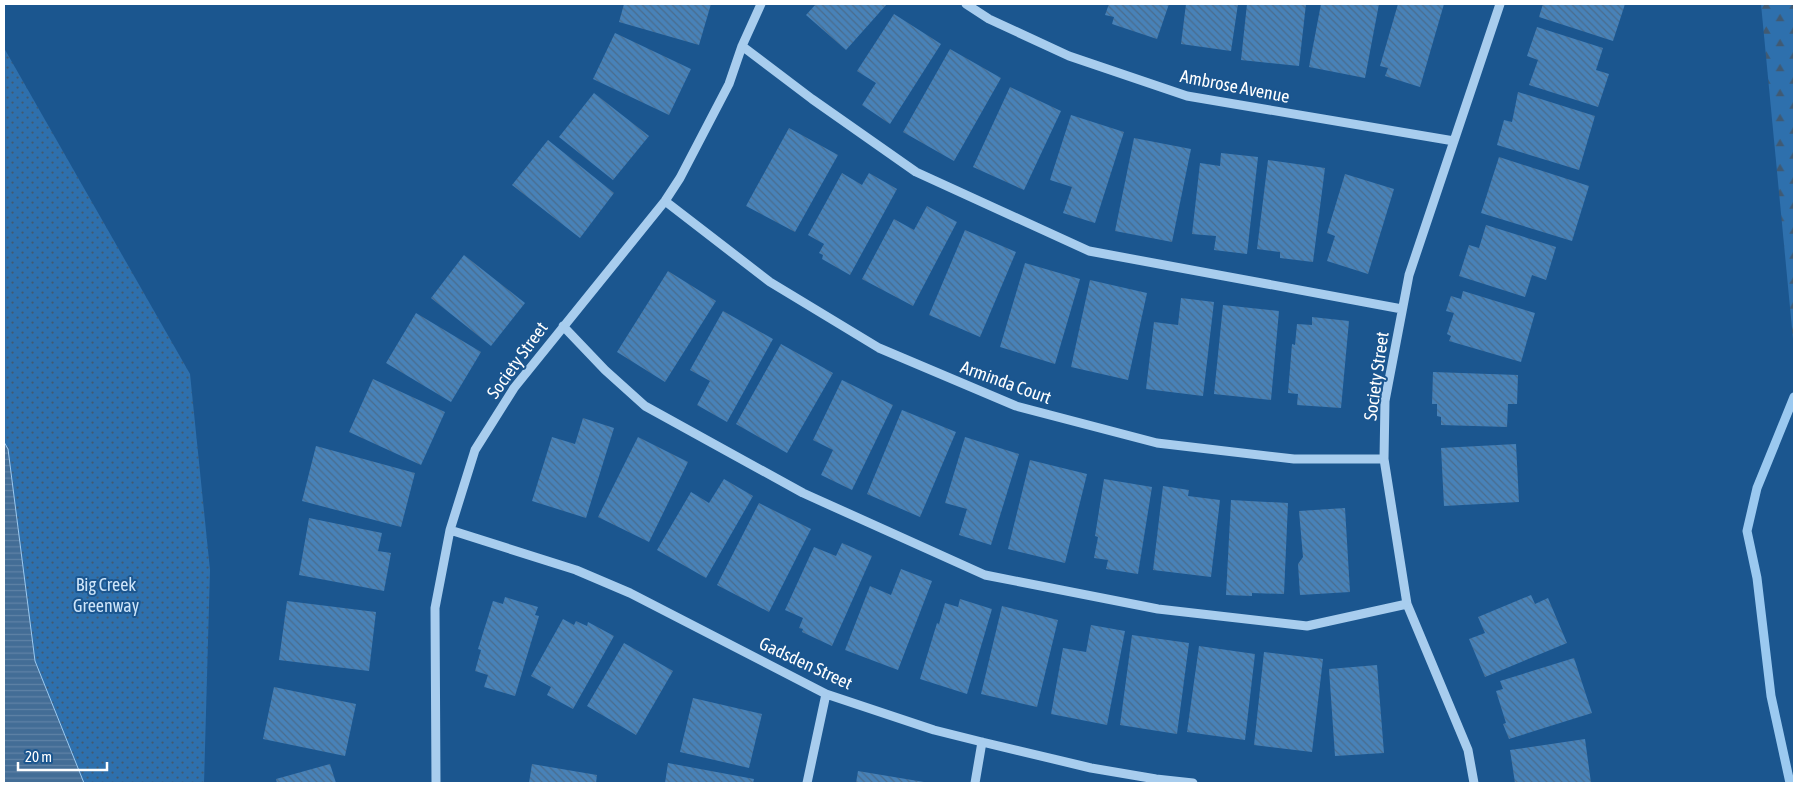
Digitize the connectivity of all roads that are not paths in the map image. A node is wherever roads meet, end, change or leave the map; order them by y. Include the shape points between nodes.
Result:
1 (761, 4) edge
2 (966, 4) edge
3 (1500, 4) edge
4 (742, 46) junction
5 (1454, 141) junction
6 (665, 201) junction
7 (1402, 309) junction
8 (562, 326) junction
9 (1384, 459) junction
10 (450, 530) junction
11 (1407, 604) junction
12 (826, 694) junction
13 (982, 742) junction
14 (1156, 781) edge
15 (436, 783) edge
16 (807, 783) edge
17 (975, 783) edge
18 (1193, 783) edge
19 (1474, 783) edge

1 - 4 street, Society Street
2 - 5 street, Ambrose Avenue via 990,19 1069,56 1187,96
3 - 5 street, Society Street
4 - 6 street, Society Street via 729,84
4 - 7 street via 916,172 1088,251
5 - 7 street, Society Street via 1409,275
6 - 8 street, Society Street
6 - 9 street, Arminda Court via 770,282 878,348 1016,406 1157,443 1294,459
7 - 9 street, Society Street via 1385,401
8 - 10 street, Society Street via 514,388 475,450
8 - 11 street via 645,406 803,493 985,574 1158,609 1307,626
9 - 11 street, Society Street
10 - 12 street, Gadsden Street via 576,570 621,589
10 - 15 street, Society Street via 435,608
11 - 19 street, Society Street via 1468,750
12 - 13 street, Gadsden Street via 934,730
12 - 16 street
13 - 14 street, Gadsden Street
13 - 17 street
14 - 18 street, Gadsden Street

